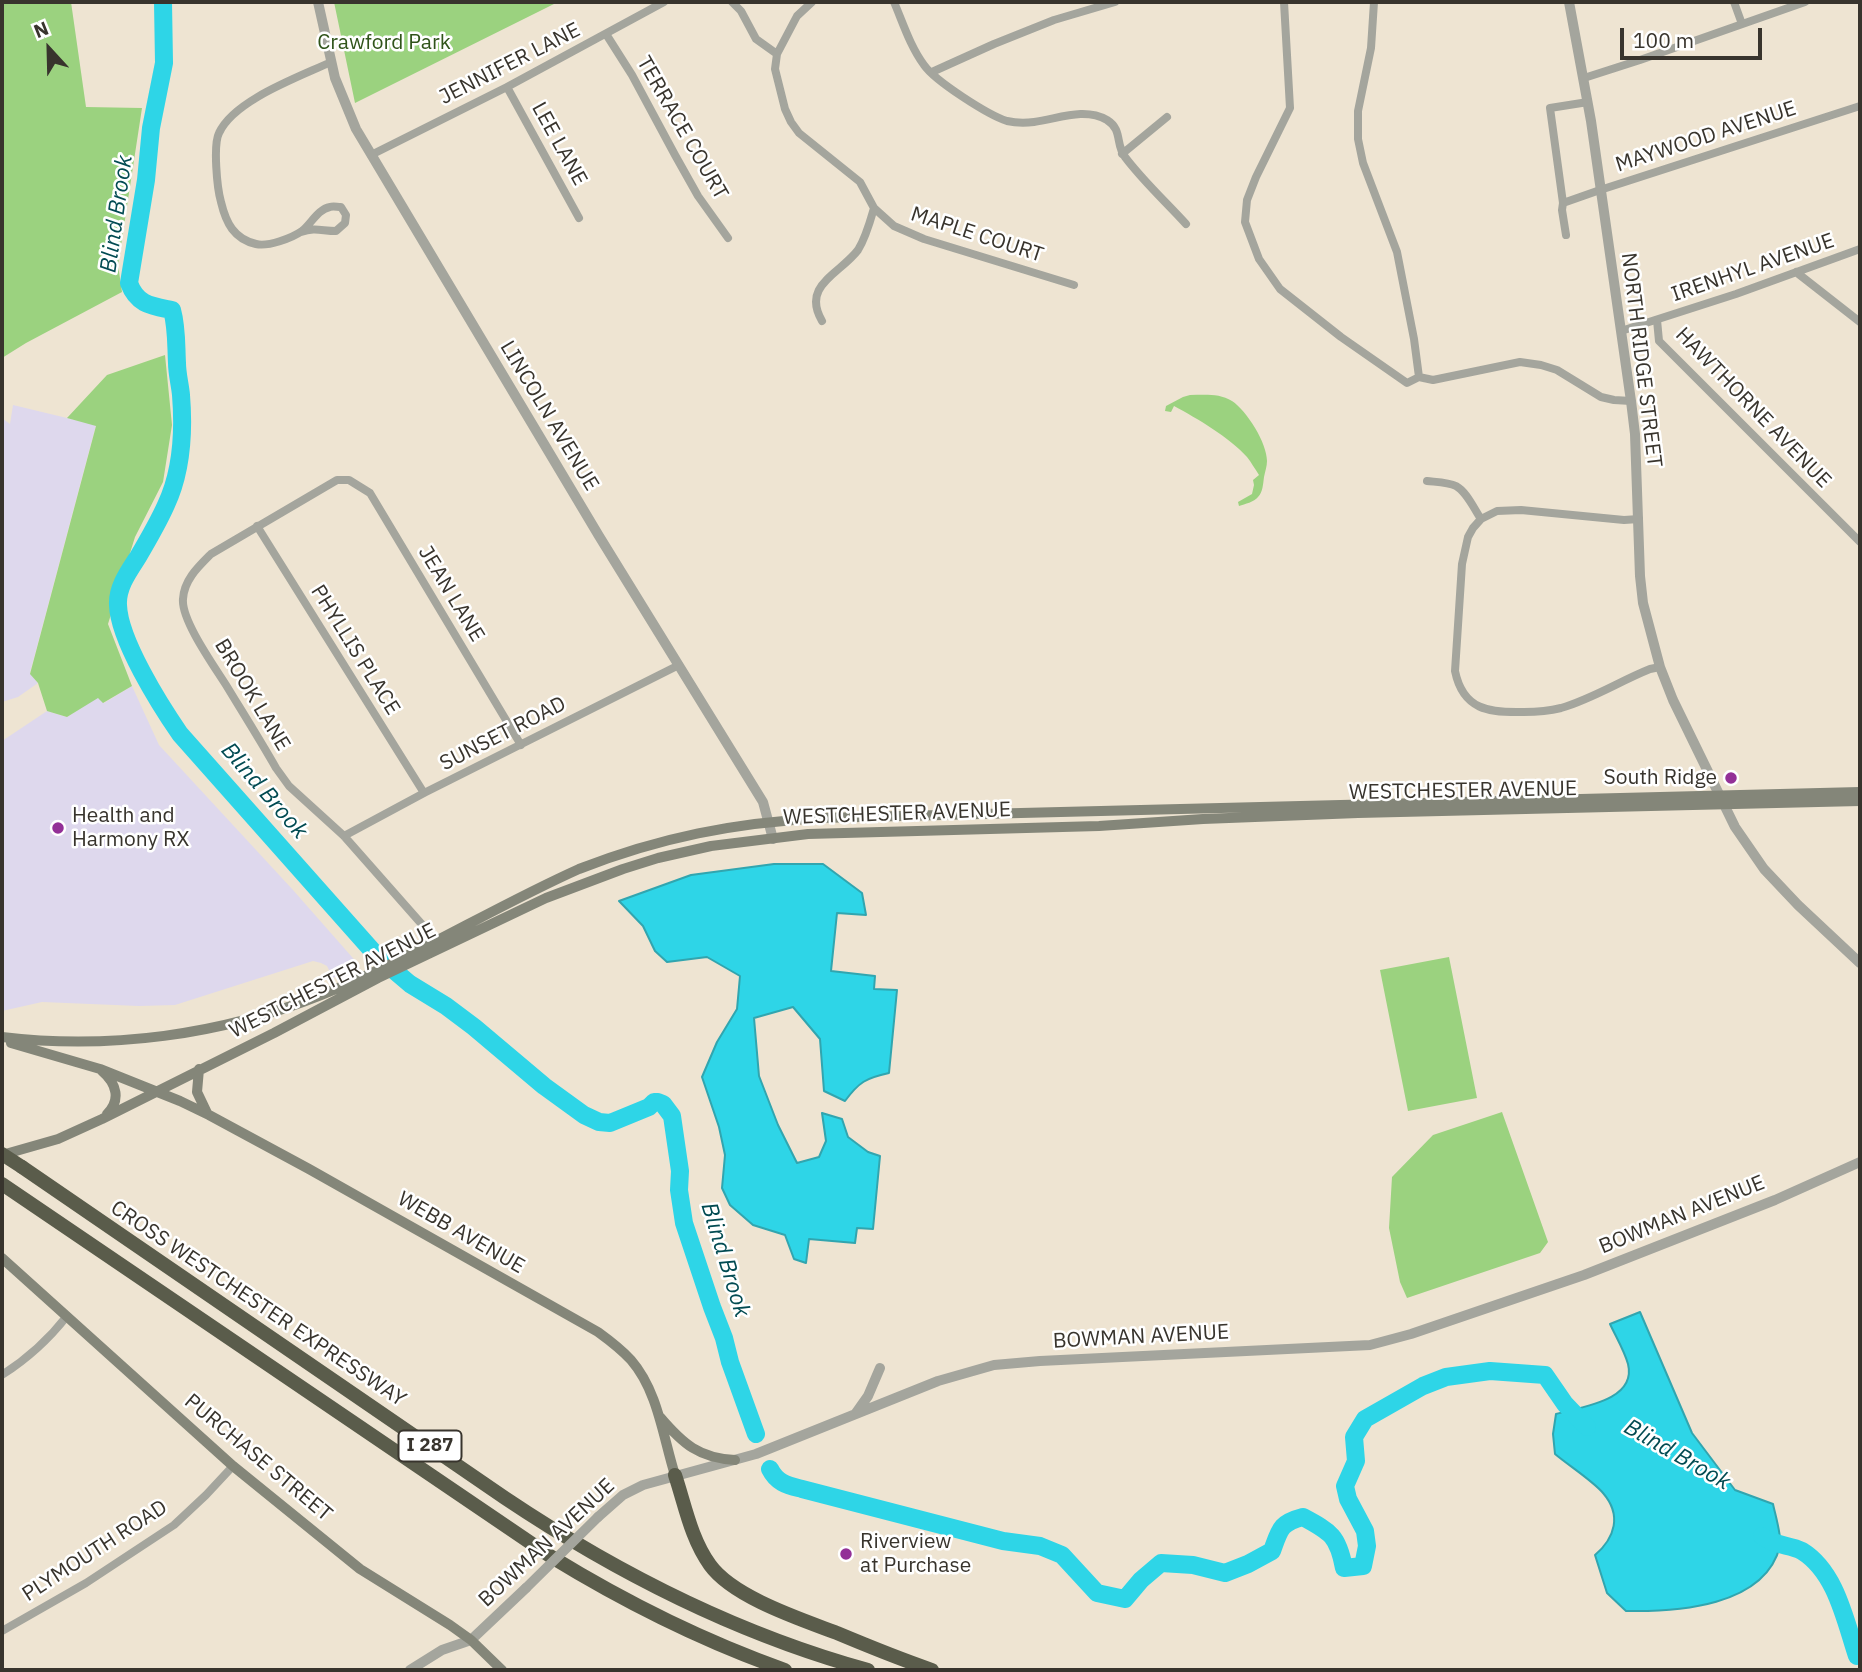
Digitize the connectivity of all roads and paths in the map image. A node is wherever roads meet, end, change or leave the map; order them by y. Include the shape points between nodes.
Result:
1 (318, 2) edge
2 (664, 2) edge
3 (732, 2) edge
4 (812, 2) edge
5 (894, 2) edge
6 (1115, 2) edge
7 (1284, 2) edge
8 (1374, 2) edge
9 (1569, 2) edge
10 (1734, 2) edge
11 (1805, 2) edge
12 (1742, 24) junction
13 (606, 34) junction
14 (777, 54) junction
15 (331, 62) junction
16 (932, 72) junction
17 (1584, 78) junction
18 (507, 87) junction
19 (1588, 102) junction
20 (1860, 106) edge
21 (1167, 117) dead end
22 (1122, 154) junction
23 (371, 155) junction
24 (1600, 190) junction
25 (1563, 203) junction
26 (874, 208) junction
27 (579, 218) dead end
28 (1186, 224) dead end
29 (301, 232) junction
30 (1566, 235) dead end
31 (728, 239) dead end
32 (1860, 250) edge
33 (1796, 272) junction
34 (1074, 285) dead end
35 (1657, 320) junction
36 (822, 321) dead end
37 (1860, 321) edge
38 (1621, 331) junction
39 (1419, 377) junction
40 (1631, 401) junction
41 (337, 480) joint
42 (1427, 481) dead end
43 (1481, 519) junction
44 (1639, 519) junction
45 (257, 526) junction
46 (1860, 542) edge
47 (679, 665) junction
48 (1660, 667) junction
49 (521, 746) junction
50 (1860, 792) edge
51 (424, 793) junction
52 (1721, 799) junction
53 (1860, 800) edge
54 (768, 822) junction
55 (344, 836) junction
56 (773, 839) junction
57 (437, 945) junction
58 (1860, 963) edge
59 (374, 976) junction
60 (2, 1039) edge
61 (100, 1069) junction
62 (199, 1069) junction
63 (156, 1091) junction
64 (209, 1115) junction
65 (103, 1119) junction
66 (2, 1154) edge
67 (1860, 1162) edge
68 (2, 1184) edge
69 (2, 1258) edge
70 (67, 1316) junction
71 (880, 1368) dead end
72 (2, 1375) edge
73 (659, 1415) junction
74 (854, 1415) junction
75 (735, 1460) junction
76 (233, 1466) junction
77 (675, 1475) junction
78 (2, 1631) edge
79 (471, 1640) junction
80 (410, 1670) edge
81 (502, 1670) edge
82 (785, 1670) edge
83 (868, 1670) edge
84 (932, 1670) edge

1 - 15 street, LINCOLN AVENUE
2 - 13 street, JENNIFER LANE
3 - 14 street via 755,39
4 - 14 street via 797,16
5 - 16 street via 911,42
6 - 16 street via 1054,20
7 - 39 street via 1290,108 1247,200 1245,222 1252,244 1266,271 1298,305 1407,383
8 - 39 street via 1358,139 1397,252
9 - 17 street, NORTH RIDGE STREET
10 - 12 street
11 - 12 street
12 - 17 street
13 - 18 street, JENNIFER LANE
13 - 31 street, TERRACE COURT via 692,186
14 - 26 street, MAPLE COURT via 778,85 791,122 860,183
15 - 23 street, LINCOLN AVENUE via 346,108
15 - 29 street via 237,110 216,142 219,195 234,234 257,245 274,244
16 - 22 street via 950,88 1007,121 1095,115 1116,127
17 - 19 street, NORTH RIDGE STREET
18 - 23 street, JENNIFER LANE
18 - 27 street, LEE LANE
19 - 24 street, NORTH RIDGE STREET
19 - 25 street via 1550,108
20 - 24 street, MAYWOOD AVENUE
21 - 22 street
22 - 28 street
23 - 47 street, LINCOLN AVENUE
24 - 25 street, MAYWOOD AVENUE
24 - 38 street, NORTH RIDGE STREET
25 - 30 street
26 - 34 street, MAPLE COURT via 894,226 924,239
26 - 36 street via 856,252 819,288 815,300
29 - 29 street via 330,206 341,207 346,215 336,231 313,228
32 - 33 street, IRENHYL AVENUE
33 - 35 street, IRENHYL AVENUE
33 - 37 street
35 - 38 street, HAWTHORNE AVENUE
35 - 46 street, HAWTHORNE AVENUE via 1659,341
38 - 40 street, NORTH RIDGE STREET
39 - 40 street via 1433,380 1520,362 1558,370 1601,397
40 - 44 street, NORTH RIDGE STREET
41 - 45 street, BROOK LANE
41 - 49 street, JEAN LANE via 349,480 370,493
42 - 43 street via 1456,486
43 - 44 street via 1497,510
43 - 48 street via 1468,537 1462,564 1454,671 1462,695 1470,702 1493,711 1559,709
44 - 48 street, NORTH RIDGE STREET via 1643,603
45 - 51 street, PHYLLIS PLACE
45 - 55 street, BROOK LANE via 211,554 195,570 185,587 183,606 276,768 289,786
47 - 49 street, SUNSET ROAD
47 - 54 street, LINCOLN AVENUE via 762,802
48 - 52 street, NORTH RIDGE STREET
49 - 51 street, SUNSET ROAD
50 - 52 main road, WESTCHESTER AVENUE
51 - 55 street, SUNSET ROAD
52 - 53 main road, WESTCHESTER AVENUE
52 - 54 main road, WESTCHESTER AVENUE
52 - 56 main road, WESTCHESTER AVENUE via 808,834
52 - 58 street, NORTH RIDGE STREET via 1763,869
54 - 56 street, LINCOLN AVENUE
54 - 57 main road, WESTCHESTER AVENUE via 678,837 611,856 548,883
55 - 57 street, BROOK LANE
56 - 57 main road, WESTCHESTER AVENUE via 650,861 546,898
57 - 59 main road, WESTCHESTER AVENUE
59 - 60 main road, WESTCHESTER AVENUE via 277,1011 178,1034 110,1041
59 - 62 main road, WESTCHESTER AVENUE
60 - 61 main road, WEBB AVENUE
61 - 63 main road, WEBB AVENUE
61 - 65 main road via 111,1079 116,1096
62 - 63 main road, WESTCHESTER AVENUE
62 - 64 main road via 197,1092
63 - 64 main road, WEBB AVENUE
63 - 65 main road, WESTCHESTER AVENUE
64 - 73 main road, WEBB AVENUE via 597,1332 632,1362
65 - 66 main road, WESTCHESTER AVENUE via 58,1139
66 - 83 highway, CROSS WESTCHESTER EXPRESSWAY / I 287, bridge via 577,1545 715,1616
67 - 74 street, BOWMAN AVENUE via 1584,1275 1387,1341 994,1365 938,1381
68 - 82 highway, I 287 via 534,1547 657,1616
69 - 70 main road, PURCHASE STREET
70 - 72 street
70 - 76 main road, PURCHASE STREET
71 - 74 street
73 - 75 main road via 687,1445 717,1459
73 - 77 main road, WEBB AVENUE
74 - 75 street, BOWMAN AVENUE
75 - 77 street, BOWMAN AVENUE
76 - 78 street, PLYMOUTH ROAD via 174,1525
76 - 79 main road, PURCHASE STREET via 360,1569
77 - 79 street, BOWMAN AVENUE, bridge via 632,1490 614,1502
77 - 84 highway via 697,1542 724,1580 805,1621
79 - 80 street via 442,1650
79 - 81 main road, PURCHASE STREET

